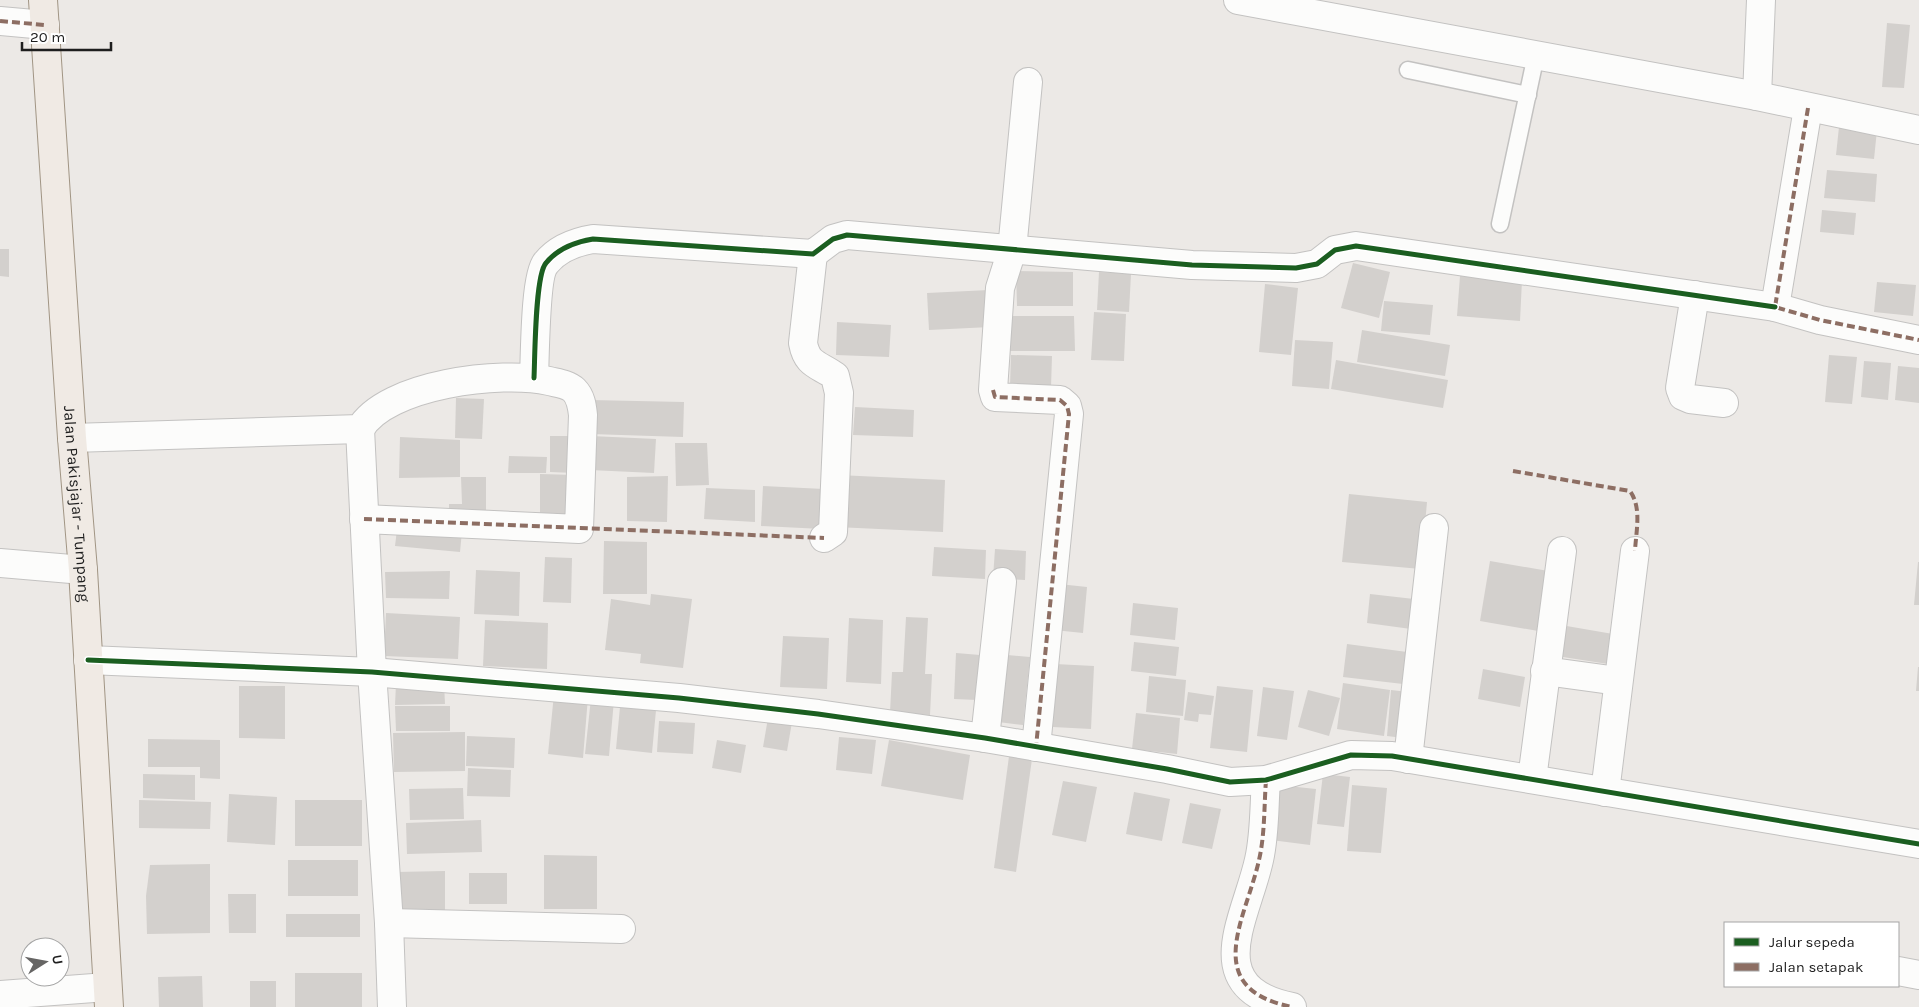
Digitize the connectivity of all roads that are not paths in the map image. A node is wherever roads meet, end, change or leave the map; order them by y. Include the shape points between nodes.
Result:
1 (1238, 0) edge
2 (1760, 0) edge
3 (44, 12) edge
4 (0, 21) edge
5 (1536, 55) junction
6 (1408, 70) dead end
7 (1028, 82) dead end
8 (1528, 95) junction
9 (1757, 96) junction
10 (1808, 108) junction
11 (1919, 130) edge
12 (1500, 224) dead end
13 (1012, 250) junction
14 (813, 254) junction
15 (1695, 296) junction
16 (1775, 307) junction
17 (1919, 340) edge
18 (534, 378) junction
19 (1724, 403) dead end
20 (360, 429) junction
21 (72, 438) junction
22 (364, 519) junction
23 (1434, 528) dead end
24 (824, 538) dead end
25 (1635, 551) dead end
26 (1562, 552) dead end
27 (0, 563) edge
28 (83, 570) junction
29 (1002, 582) dead end
30 (88, 660) junction
31 (372, 672) junction
32 (1545, 672) junction
33 (1618, 681) junction
34 (984, 738) junction
35 (1036, 747) junction
36 (1408, 759) junction
37 (1532, 779) junction
38 (1266, 780) junction
39 (1605, 792) junction
40 (1919, 844) edge
41 (389, 923) junction
42 (622, 929) dead end
43 (1899, 972) edge
44 (1919, 975) edge
45 (0, 995) edge
46 (108, 997) edge
47 (392, 1007) edge
48 (1292, 1007) edge

1 - 5 street
2 - 9 street
3 - 4 street
3 - 21 main road, Jalan Pakisjajar - Tumpang
5 - 8 lane
5 - 9 street
6 - 8 lane
7 - 13 street
8 - 12 lane
9 - 10 street
10 - 11 street
10 - 16 street
13 - 14 street via 847,235 833,239
13 - 15 street via 1192,265 1296,268 1317,264 1335,250 1356,246
13 - 35 street via 1000,288 993,394 995,397 1060,400 1068,406 1069,414
14 - 18 street via 593,239 564,248 544,264 539,286
14 - 24 street via 803,343 805,354 813,364 835,376 839,393 833,532
15 - 16 street
15 - 19 street via 1680,388 1683,396 1690,399
16 - 17 street via 1820,320
18 - 20 street via 484,377 414,392 377,410
18 - 22 street via 567,386 581,401 579,529
20 - 21 street
20 - 22 street
20 - 31 street
21 - 28 main road, Jalan Pakisjajar - Tumpang
22 - 31 street
23 - 36 street
25 - 33 street
26 - 32 street
27 - 28 street
28 - 30 main road, Jalan Pakisjajar - Tumpang
29 - 34 street
30 - 31 street
30 - 46 main road, Jalan Pakisjajar - Tumpang
31 - 34 street via 679,698
31 - 41 street
32 - 33 street
32 - 37 street
33 - 39 street
34 - 35 street
35 - 38 street via 1230,782
36 - 37 street
36 - 38 street via 1351,755
37 - 39 street
38 - 48 street via 1259,860 1241,914 1236,945 1238,969 1251,991 1268,1002
39 - 40 street
41 - 42 street
41 - 47 street
43 - 44 street
45 - 46 street

